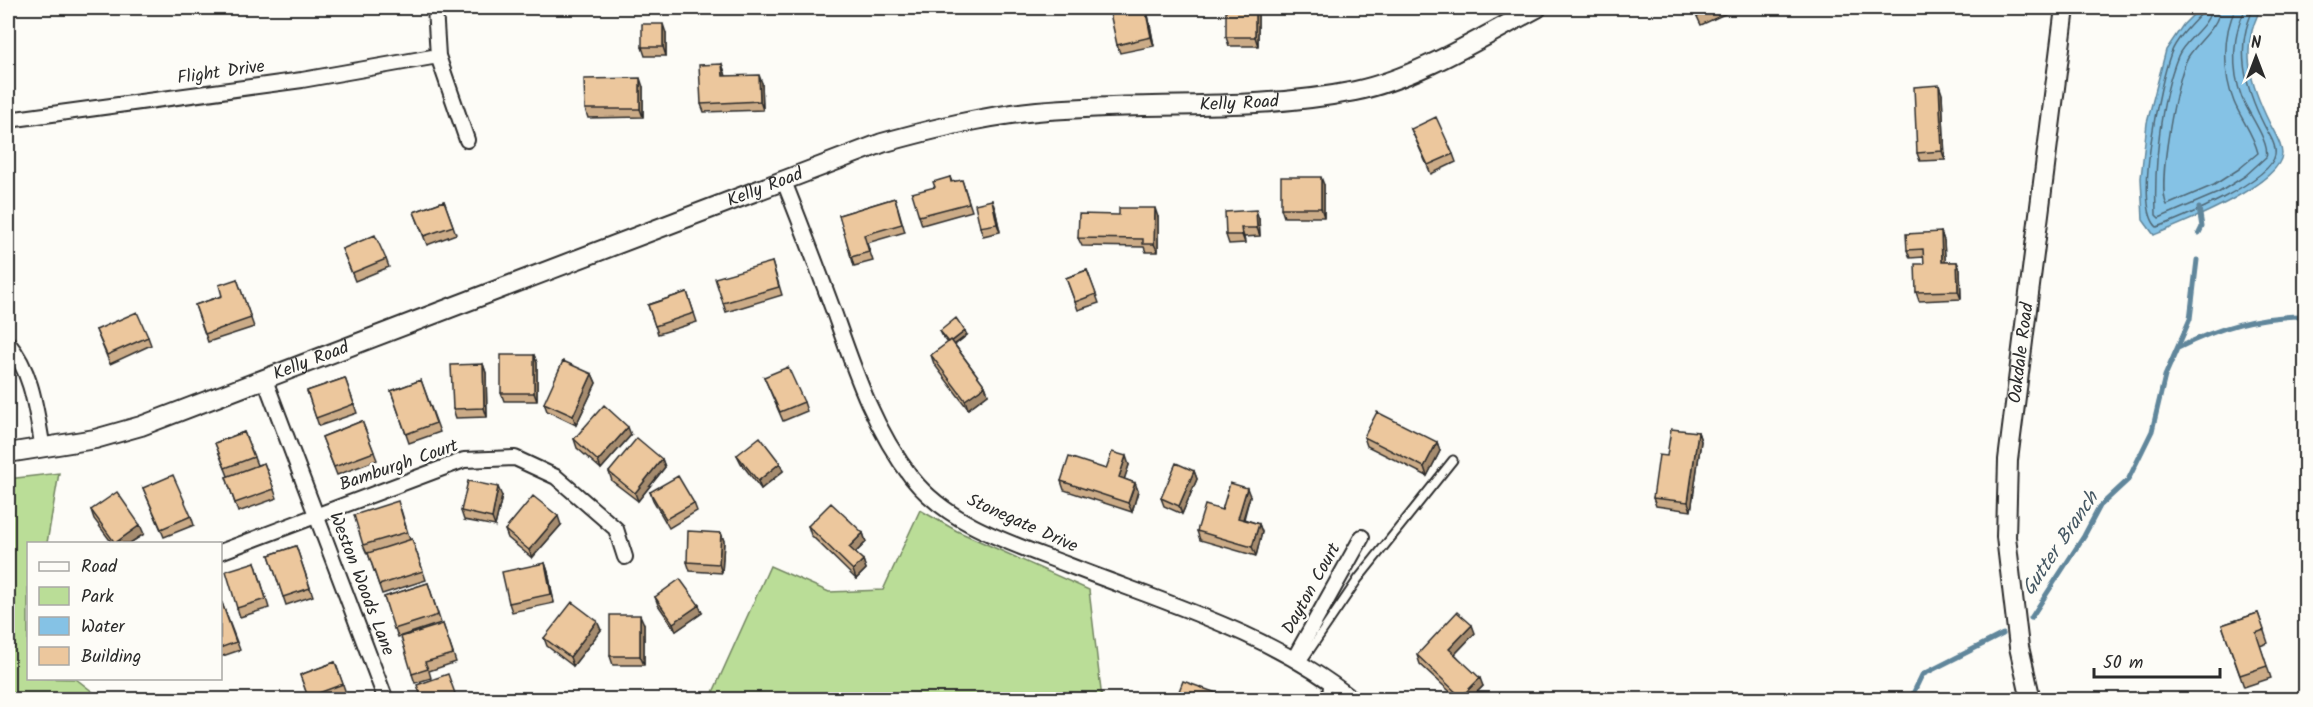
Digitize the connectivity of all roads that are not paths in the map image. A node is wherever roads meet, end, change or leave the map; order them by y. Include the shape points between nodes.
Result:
1 (435, 8) edge
2 (1537, 8) edge
3 (2065, 8) edge
4 (438, 56) junction
5 (8, 120) edge
6 (467, 140) dead end
7 (783, 179) junction
8 (8, 343) edge
9 (265, 380) junction
10 (43, 449) junction
11 (8, 453) edge
12 (1453, 460) dead end
13 (316, 515) junction
14 (1362, 537) dead end
15 (222, 551) edge
16 (625, 557) dead end
17 (1297, 661) junction
18 (1327, 680) junction
19 (386, 699) edge
20 (1326, 699) edge
21 (1354, 699) edge
22 (2031, 699) edge

1 - 4 street
2 - 7 street, Kelly Road via 1422,66 1357,90 1314,98 980,117 882,143
3 - 22 street, Oakdale Road via 2008,460 2006,537 2019,646
4 - 5 street, Flight Drive via 302,80
4 - 6 street
7 - 9 street, Kelly Road
7 - 17 street, Stonegate Drive via 876,422 927,494 984,531 1238,632
8 - 10 street via 32,388
9 - 10 street, Kelly Road via 141,426
9 - 13 street, Weston Woods Lane
10 - 11 street, Kelly Road
12 - 17 lane
13 - 15 street, Bamburgh Court
13 - 16 street, Bamburgh Court via 464,460 514,459 556,477 616,529
13 - 19 street, Weston Woods Lane
14 - 17 street, Dayton Court
17 - 18 street, Stonegate Drive
18 - 20 lane
18 - 21 street, Stonegate Drive

